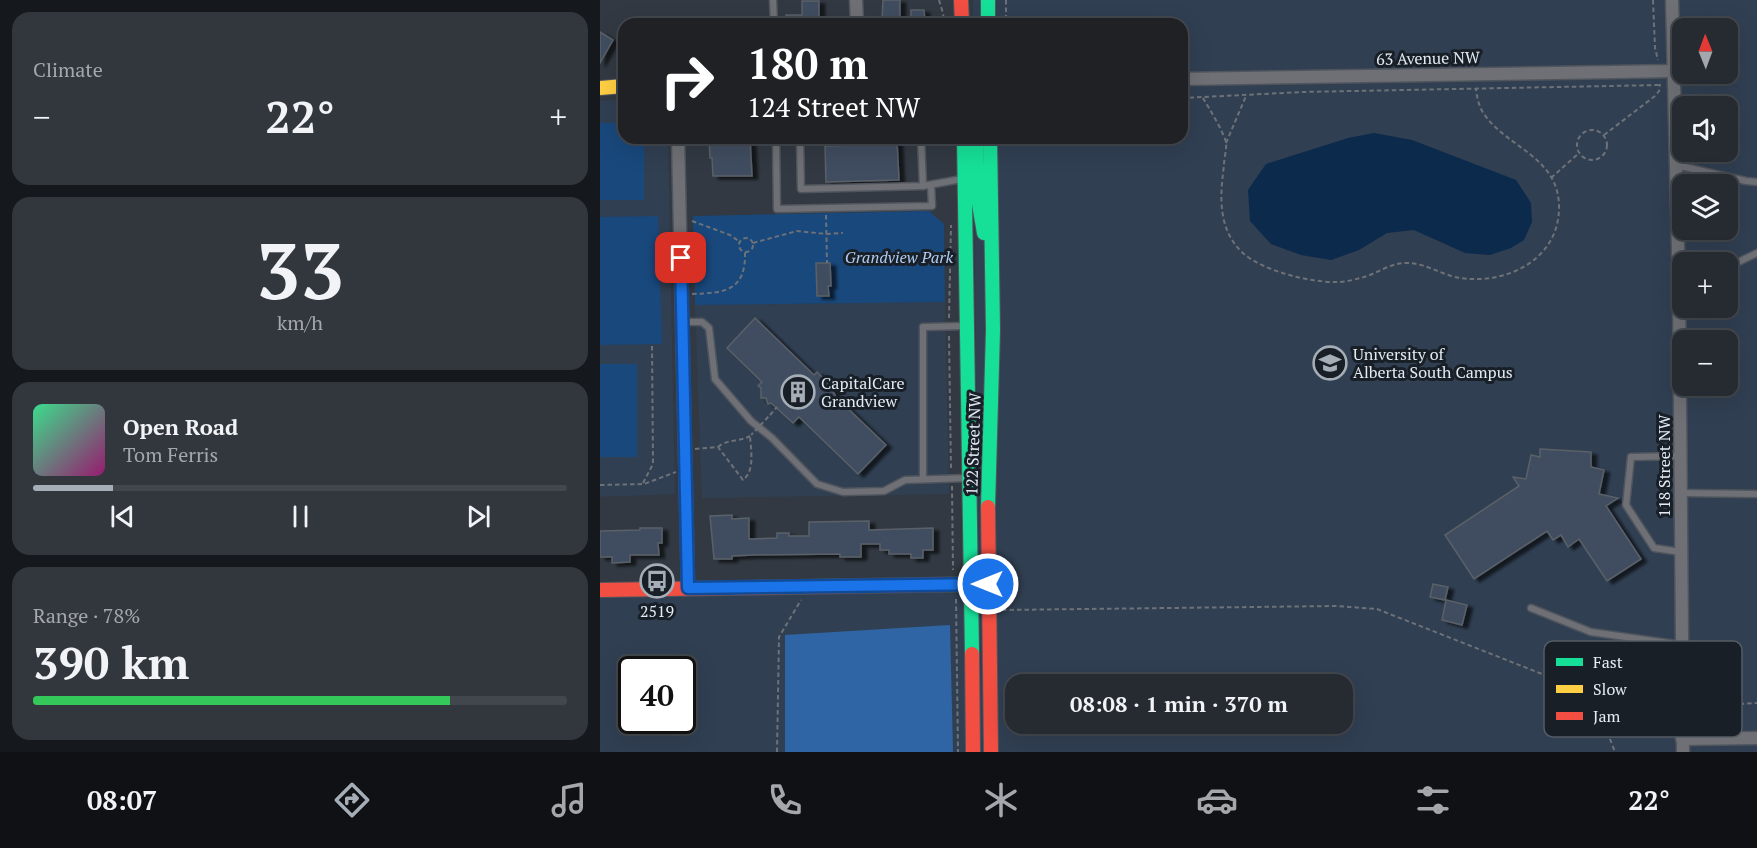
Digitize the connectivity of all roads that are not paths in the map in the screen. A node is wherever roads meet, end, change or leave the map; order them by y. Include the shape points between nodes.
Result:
1 (773, 0) edge
2 (856, 0) edge
3 (962, 0) edge
4 (988, 0) edge
5 (1672, 0) edge
6 (774, 18) edge
7 (857, 18) edge
8 (962, 18) edge
9 (988, 18) edge
10 (1673, 18) edge
11 (1672, 70) edge
12 (1188, 79) edge
13 (1674, 84) edge
14 (618, 86) edge
15 (600, 88) edge
16 (678, 144) edge
17 (776, 144) edge
18 (800, 144) edge
19 (922, 144) edge
20 (964, 144) edge
21 (976, 144) edge
22 (990, 144) edge
23 (1675, 165) junction
24 (965, 179) junction
25 (1757, 182) edge
26 (927, 186) junction
27 (1679, 252) edge
28 (1757, 253) edge
29 (1738, 262) edge
30 (993, 284) junction
31 (1681, 318) edge
32 (682, 322) junction
33 (967, 326) junction
34 (1680, 456) junction
35 (969, 478) junction
36 (923, 479) junction
37 (1681, 494) junction
38 (1757, 494) edge
39 (1681, 552) junction
40 (970, 584) junction
41 (988, 584) junction
42 (688, 588) junction
43 (600, 590) edge
44 (1531, 608) dead end
45 (1654, 641) edge
46 (1682, 641) edge
47 (1757, 738) edge
48 (1683, 741) edge
49 (973, 752) edge
50 (991, 752) edge

1 - 6 lane
2 - 7 street
3 - 8 main road
4 - 9 main road
5 - 10 street, 118 Street NW
11 - 12 street, 63 Avenue NW
13 - 23 street, 118 Street NW
14 - 15 main road
16 - 32 street
17 - 26 lane via 777,209 932,206
18 - 26 lane via 801,189
19 - 26 lane
20 - 24 main road, 122 Street NW
21 - 30 main road via 979,204
22 - 30 main road, 122 Street NW
23 - 25 lane
23 - 27 street, 118 Street NW
24 - 26 lane
24 - 33 main road, 122 Street NW
28 - 29 lane
30 - 41 main road, 122 Street NW
31 - 34 street, 118 Street NW
32 - 36 lane via 702,322 709,328 715,379 751,421 817,484 843,492 884,491 904,480
32 - 42 street
33 - 35 main road, 122 Street NW
33 - 36 lane via 922,327
34 - 37 street, 118 Street NW
34 - 39 lane via 1631,457 1626,505 1654,548
35 - 36 lane
35 - 40 main road, 122 Street NW
37 - 38 lane
37 - 39 street, 118 Street NW
39 - 46 street, 118 Street NW
40 - 41 main road
40 - 42 main road
40 - 49 main road, 122 Street NW
41 - 50 main road, 122 Street NW
42 - 43 main road
44 - 45 lane via 1591,632
47 - 48 street

